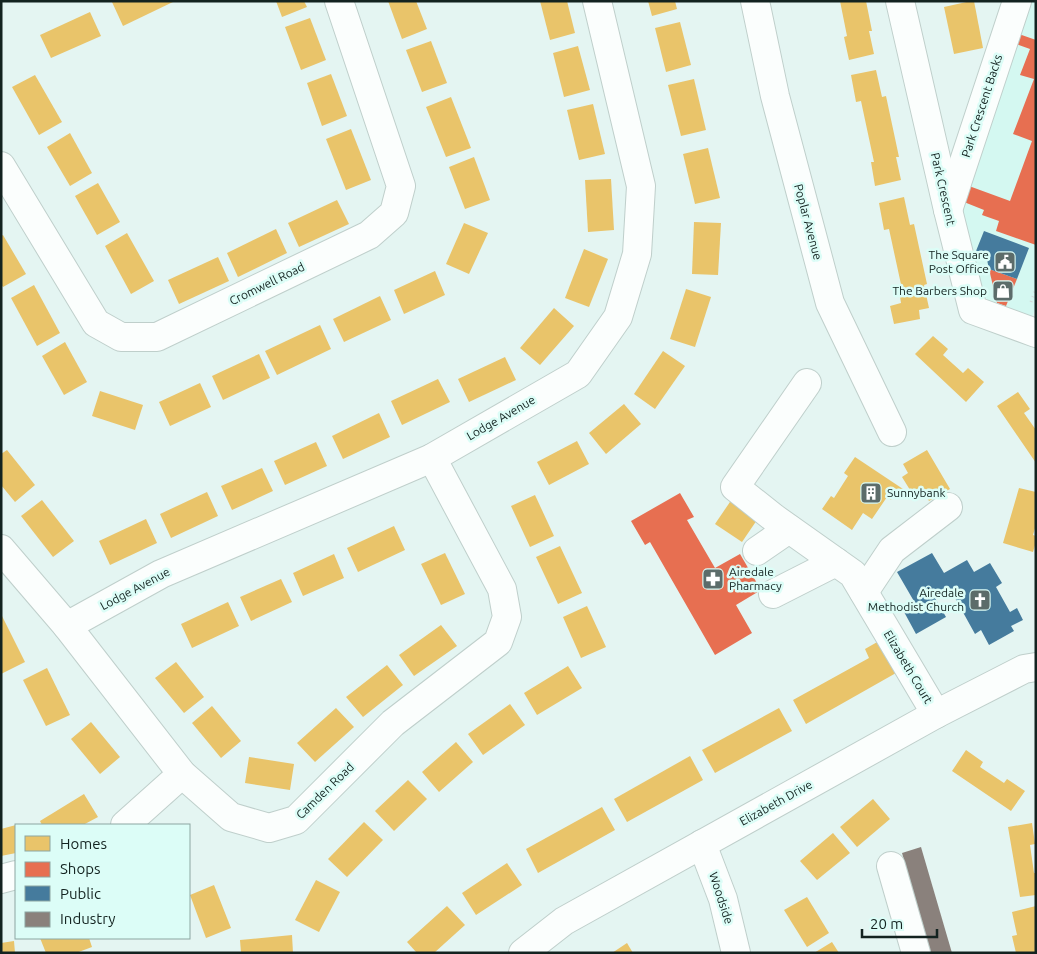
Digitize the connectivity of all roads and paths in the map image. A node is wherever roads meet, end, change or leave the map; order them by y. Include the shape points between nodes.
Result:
1 (339, 1) edge
2 (597, 1) edge
3 (755, 1) edge
4 (900, 1) edge
5 (1017, 1) edge
6 (1, 166) edge
7 (948, 210) junction
8 (1036, 333) edge
9 (807, 383) dead end
10 (892, 432) dead end
11 (432, 458) junction
12 (948, 507) dead end
13 (781, 524) junction
14 (1, 549) edge
15 (757, 551) dead end
16 (836, 562) junction
17 (864, 592) junction
18 (772, 594) dead end
19 (67, 626) junction
20 (1036, 667) edge
21 (936, 714) junction
22 (182, 774) junction
23 (126, 824) edge
24 (702, 844) junction
25 (891, 866) dead end
26 (15, 875) edge
27 (1, 879) edge
28 (524, 953) edge
29 (736, 953) edge
30 (916, 953) edge

1 - 6 street, Cromwell Road via 401,186 394,213 369,235 157,337 121,337 96,323
2 - 11 street, Lodge Avenue via 641,186 637,254 618,318 578,374
3 - 10 street, Poplar Avenue via 775,96 830,304
4 - 7 street, Park Crescent
5 - 7 street, Park Crescent Backs
7 - 8 street, Park Crescent via 973,310
9 - 13 street, Elizabeth Court via 734,487
11 - 19 street, Lodge Avenue via 161,574
11 - 22 street, Camden Road via 502,589 507,617 498,642 393,723 296,820 269,828 231,818
12 - 17 street via 892,550
13 - 15 street
13 - 16 street, Elizabeth Court
14 - 19 street, Camden Road
16 - 17 street, Elizabeth Court via 853,574
16 - 18 street
17 - 21 street, Elizabeth Court
19 - 22 street, Camden Road
20 - 21 street, Elizabeth Drive via 1024,668
21 - 24 street, Elizabeth Drive
22 - 23 street
24 - 28 street, Elizabeth Drive via 564,921
24 - 29 street, Woodside via 723,898
25 - 30 street
26 - 27 street

